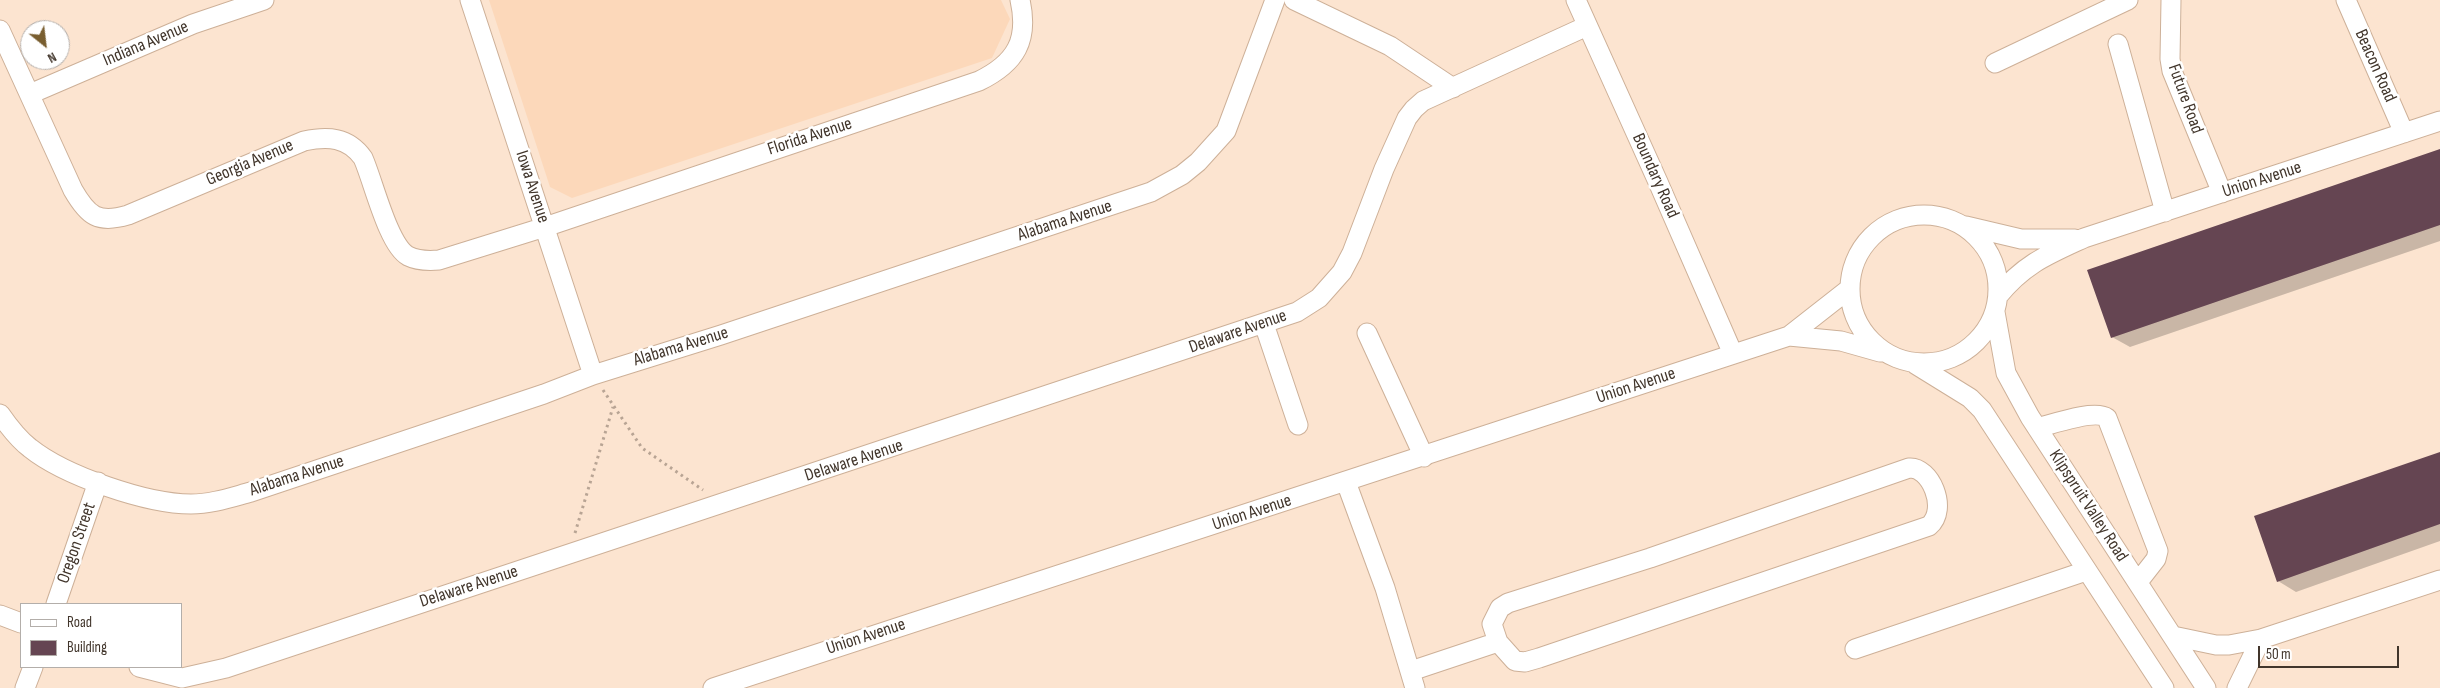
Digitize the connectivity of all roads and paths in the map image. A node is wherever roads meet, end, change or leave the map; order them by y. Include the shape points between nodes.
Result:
1 (264, 0) edge
2 (470, 0) edge
3 (1020, 0) edge
4 (1275, 0) edge
5 (1294, 0) edge
6 (1576, 0) edge
7 (2128, 0) edge
8 (2171, 0) edge
9 (2346, 0) edge
10 (1588, 26) junction
11 (0, 30) edge
12 (2118, 44) dead end
13 (1996, 63) dead end
14 (1453, 88) junction
15 (30, 94) junction
16 (2440, 121) edge
17 (2404, 133) junction
18 (2222, 193) junction
19 (2165, 212) junction
20 (1960, 224) junction
21 (545, 227) junction
22 (2084, 238) junction
23 (1849, 289) junction
24 (1996, 304) junction
25 (1264, 324) junction
26 (1367, 332) dead end
27 (1789, 336) junction
28 (1733, 354) junction
29 (1888, 355) junction
30 (1913, 363) junction
31 (593, 375) junction
32 (613, 406) junction
33 (0, 414) edge
34 (1298, 425) dead end
35 (2037, 428) junction
36 (1424, 456) junction
37 (98, 482) junction
38 (1346, 482) junction
39 (726, 503) junction
40 (568, 554) junction
41 (2086, 571) junction
42 (2440, 580) edge
43 (2138, 582) junction
44 (56, 603) edge
45 (0, 615) edge
46 (20, 623) edge
47 (2173, 636) junction
48 (2261, 639) junction
49 (1498, 642) junction
50 (1855, 650) dead end
51 (33, 668) edge
52 (143, 668) edge
53 (1413, 680) edge
54 (25, 688) edge
55 (714, 688) edge
56 (2164, 688) edge
57 (2206, 688) edge
58 (2237, 688) edge

1 - 15 street, Indiana Avenue via 193,24
2 - 21 street, Iowa Avenue
3 - 21 street, Florida Avenue via 1024,25 1019,45 998,72 980,81
4 - 31 street, Alabama Avenue via 1226,130 1198,162 1166,185
5 - 14 street via 1390,46
6 - 10 street, Boundary Road
7 - 13 street
8 - 18 street, Future Road via 2172,71
9 - 17 street, Beacon Road
10 - 14 street, Delaware Avenue
10 - 28 street, Boundary Road
11 - 15 street, Georgia Avenue
12 - 19 street
14 - 25 street, Delaware Avenue via 1423,101 1407,118 1352,252 1331,287 1297,312
15 - 21 street, Georgia Avenue via 81,204 89,212 105,219 128,214 291,145 328,138 357,149 367,166 394,241 407,256 439,260
16 - 17 street, Union Avenue
17 - 18 street, Union Avenue
18 - 19 street, Union Avenue
19 - 22 street, Union Avenue
20 - 22 street, Union Avenue via 2021,239
20 - 23 street via 1936,216 1911,216 1886,225 1866,241 1854,263
20 - 24 street via 1978,237 1990,254 1997,275
21 - 31 street, Iowa Avenue
22 - 24 street, Union Avenue via 2030,264 2012,279
23 - 27 street, Union Avenue
23 - 29 street via 1851,309 1859,327
24 - 30 street via 1985,331 1971,347 1954,358 1934,363
24 - 35 street, Klipspruit Valley Road via 2006,373
25 - 34 street
25 - 39 street, Delaware Avenue
26 - 36 street
27 - 28 street, Union Avenue
27 - 29 street, Union Avenue via 1841,341
28 - 36 street, Union Avenue
29 - 30 street
30 - 41 street, Klipspruit Valley Road via 1970,398 1982,410
31 - 32 path
31 - 37 street, Alabama Avenue via 534,398 218,501 174,504
32 - 39 path via 642,448
32 - 40 path
33 - 37 street, Alabama Avenue via 31,449 62,468
35 - 43 street, Klipspruit Valley Road
35 - 43 street via 2090,415 2107,418 2158,550 2156,560
36 - 38 street, Union Avenue
37 - 44 street, Oregon Street
38 - 53 street via 1382,580
38 - 55 street, Union Avenue
39 - 40 street, Delaware Avenue
40 - 52 street, Delaware Avenue via 208,674 182,678
41 - 50 street
41 - 56 street, Klipspruit Valley Road
42 - 48 street
43 - 47 street, Klipspruit Valley Road
45 - 46 street
47 - 48 street via 2216,645
47 - 57 street, Klipspruit Valley Road
48 - 58 street
49 - 49 street via 1492,624 1500,608 1508,603 1650,558 1909,468 1918,471 1937,494 1937,515 1929,526 1539,658 1515,661
49 - 53 street
51 - 54 street

